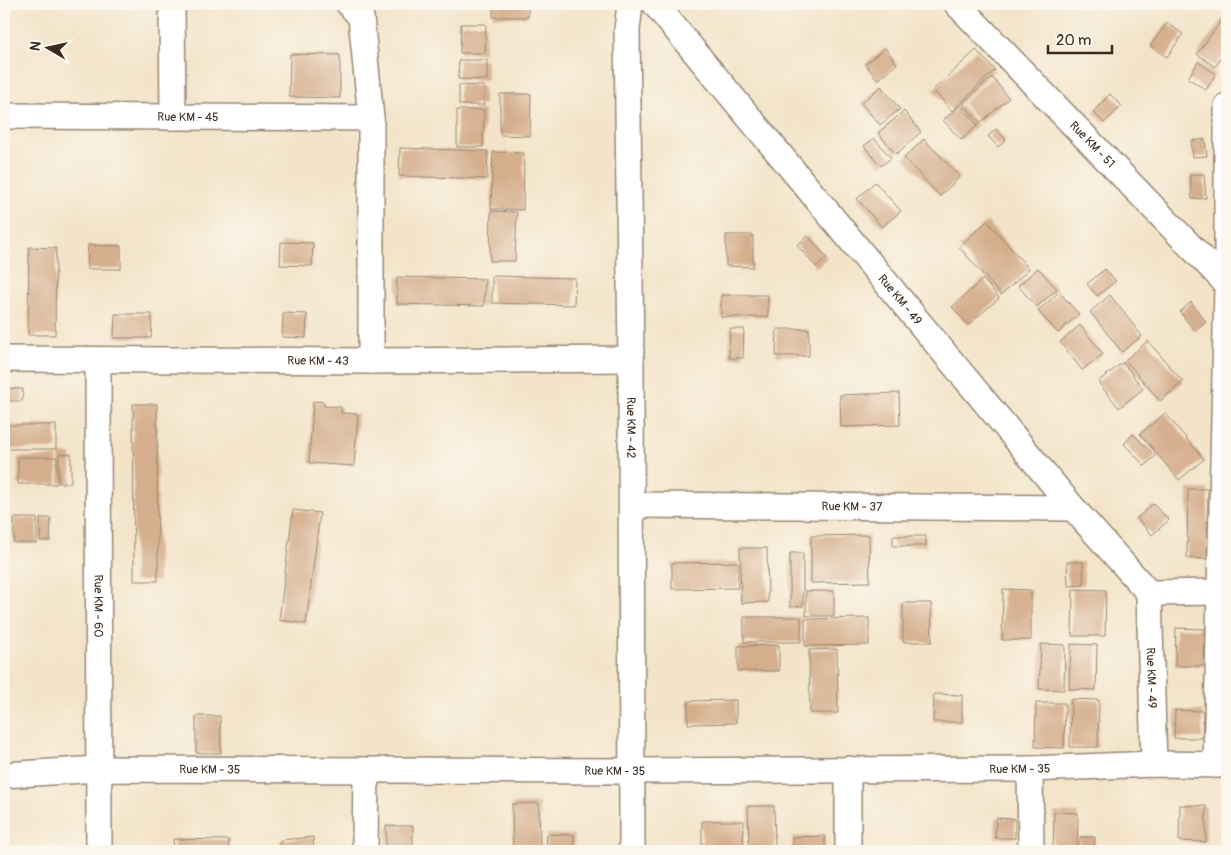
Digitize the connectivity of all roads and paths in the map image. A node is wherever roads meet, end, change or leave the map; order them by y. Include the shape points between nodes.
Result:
1 (172, 4) edge
2 (349, 4) edge
3 (630, 4) edge
4 (655, 4) edge
5 (957, 4) edge
6 (1227, 106) edge
7 (4, 116) edge
8 (173, 117) junction
9 (371, 118) junction
10 (1227, 251) edge
11 (1227, 286) edge
12 (631, 358) junction
13 (4, 359) edge
14 (98, 360) junction
15 (371, 361) junction
16 (632, 505) junction
17 (1073, 508) junction
18 (1149, 592) junction
19 (1220, 592) junction
20 (1154, 764) junction
21 (1222, 765) edge
22 (848, 769) junction
23 (1030, 769) junction
24 (98, 770) junction
25 (366, 771) junction
26 (631, 771) junction
27 (4, 774) edge
28 (99, 851) edge
29 (365, 851) edge
30 (632, 851) edge
31 (848, 851) edge
32 (1031, 851) edge

1 - 8 street
2 - 9 street via 361,17
3 - 12 street, Rue KM - 42 via 627,30
4 - 17 street, Rue KM - 49
5 - 11 street, Rue KM - 51
6 - 10 street
7 - 8 street, Rue KM - 45
8 - 9 street, Rue KM - 45
9 - 15 street
11 - 19 street
12 - 15 street, Rue KM - 43
12 - 16 street, Rue KM - 42
13 - 14 street, Rue KM - 43
14 - 15 street, Rue KM - 43
14 - 24 street, Rue KM - 60
16 - 17 street, Rue KM - 37
16 - 26 street, Rue KM - 42
17 - 18 street, Rue KM - 49
18 - 19 street
18 - 20 street, Rue KM - 49
19 - 21 street
20 - 21 street, Rue KM - 35
20 - 23 street, Rue KM - 35
22 - 23 street, Rue KM - 35
22 - 26 street, Rue KM - 35
22 - 31 street
23 - 32 street
24 - 25 street, Rue KM - 35
24 - 27 street, Rue KM - 35
24 - 28 street, Rue KM - 60
25 - 26 street, Rue KM - 35
25 - 29 street
26 - 30 street, Rue KM - 42

